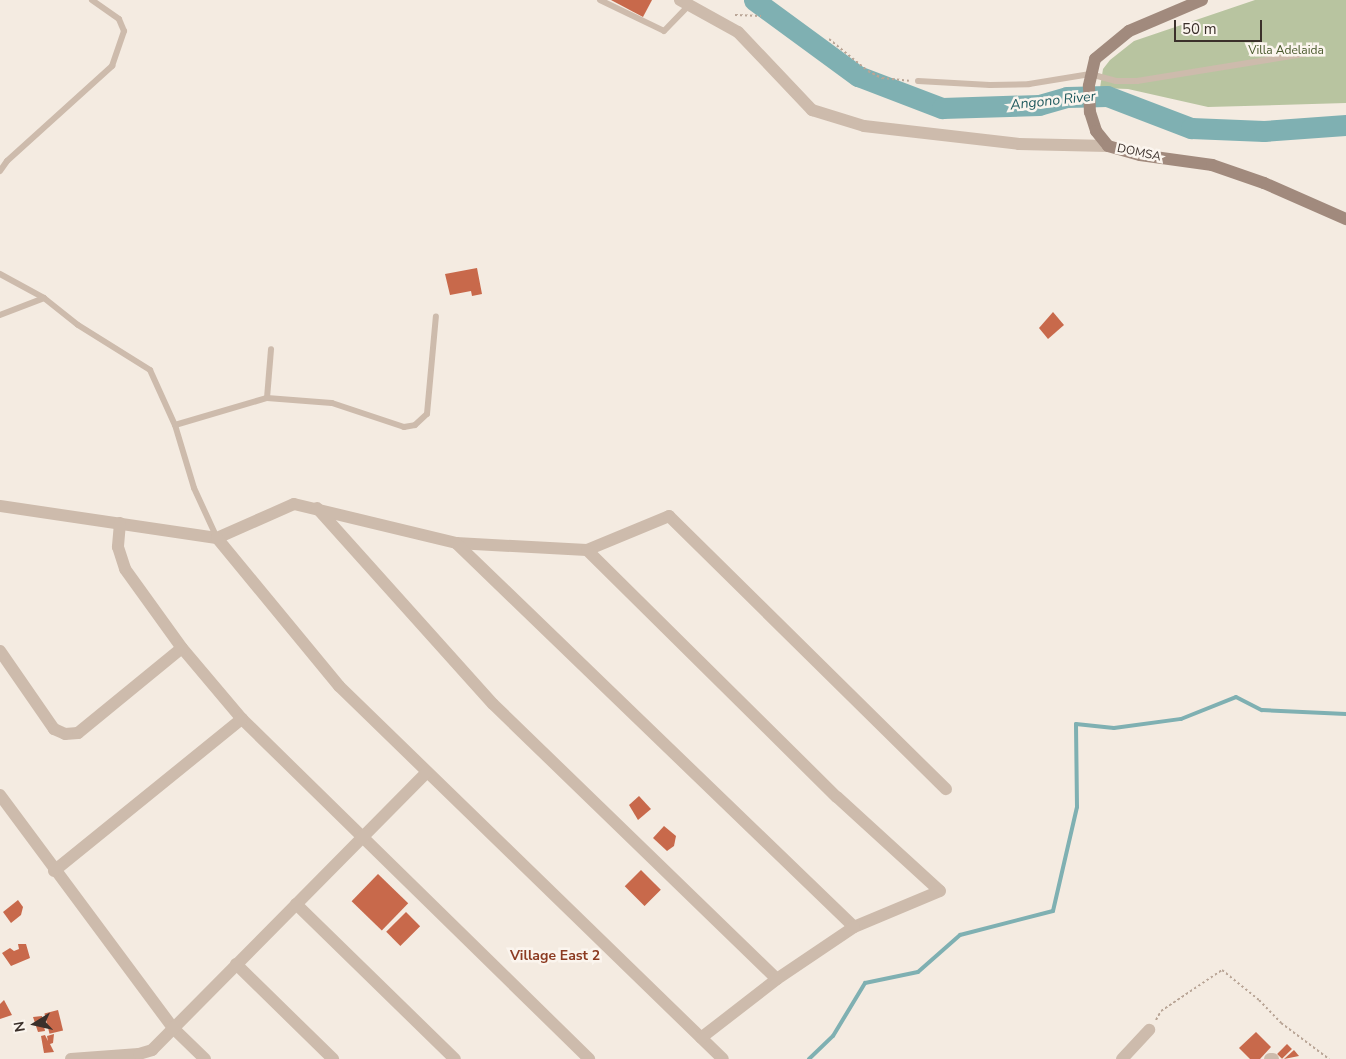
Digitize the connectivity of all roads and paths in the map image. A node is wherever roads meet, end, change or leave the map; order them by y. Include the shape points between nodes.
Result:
1 (92, 0) edge
2 (600, 0) edge
3 (1202, 0) edge
4 (684, 3) edge
5 (830, 39) dead end
6 (1304, 54) dead end
7 (1090, 80) junction
8 (918, 81) joint
9 (1108, 146) junction
10 (0, 171) edge
11 (1346, 219) edge
12 (0, 274) edge
13 (44, 298) junction
14 (0, 315) edge
15 (436, 316) dead end
16 (271, 349) dead end
17 (267, 398) junction
18 (174, 425) junction
19 (0, 506) edge
20 (317, 508) junction
21 (120, 523) junction
22 (217, 538) junction
23 (456, 543) junction
24 (587, 550) junction
25 (182, 648) junction
26 (0, 651) edge
27 (242, 719) junction
28 (426, 773) junction
29 (946, 789) dead end
30 (0, 795) edge
31 (360, 838) junction
32 (54, 871) junction
33 (296, 904) junction
34 (854, 927) junction
35 (236, 964) junction
36 (776, 979) junction
37 (172, 1027) junction
38 (1149, 1030) joint
39 (701, 1038) junction
40 (71, 1059) edge
41 (205, 1059) edge
42 (333, 1059) edge
43 (455, 1059) edge
44 (589, 1059) edge
45 (722, 1059) edge
46 (1122, 1059) edge
47 (1329, 1059) edge

1 - 10 lane via 119,18 124,31 112,66
2 - 4 lane via 664,31
3 - 7 main road via 1129,31 1095,59
4 - 9 street via 738,32 812,110 864,126 1019,144
5 - 8 path via 868,71 882,78
6 - 7 lane via 1137,81
7 - 8 lane via 1010,84
7 - 9 main road, DOMSA via 1090,112 1096,131
9 - 11 main road, DOMSA via 1140,155 1212,166 1264,183
12 - 13 lane
13 - 14 lane
13 - 18 lane via 78,325 150,370
15 - 17 lane via 427,414 415,425 404,427 332,403
16 - 17 lane
17 - 18 lane
18 - 22 lane via 194,488
19 - 21 street
20 - 22 street via 294,504
20 - 23 street
20 - 36 street via 493,704
21 - 22 street
21 - 25 street via 118,547 125,568
22 - 28 street via 339,686
23 - 24 street
23 - 34 street
24 - 29 street via 669,516
24 - 34 street via 837,797 940,891
25 - 26 street via 78,733 65,734 54,729
25 - 27 street
27 - 31 street
27 - 32 street
28 - 31 street
28 - 39 street
30 - 32 street
31 - 33 street
31 - 44 street
32 - 37 street
33 - 35 street
33 - 43 street
34 - 36 street
35 - 37 street
35 - 42 street
36 - 39 street
37 - 40 street via 152,1050 139,1054
37 - 41 street
38 - 46 street
38 - 47 path via 1161,1011 1222,970 1281,1023
39 - 45 street

